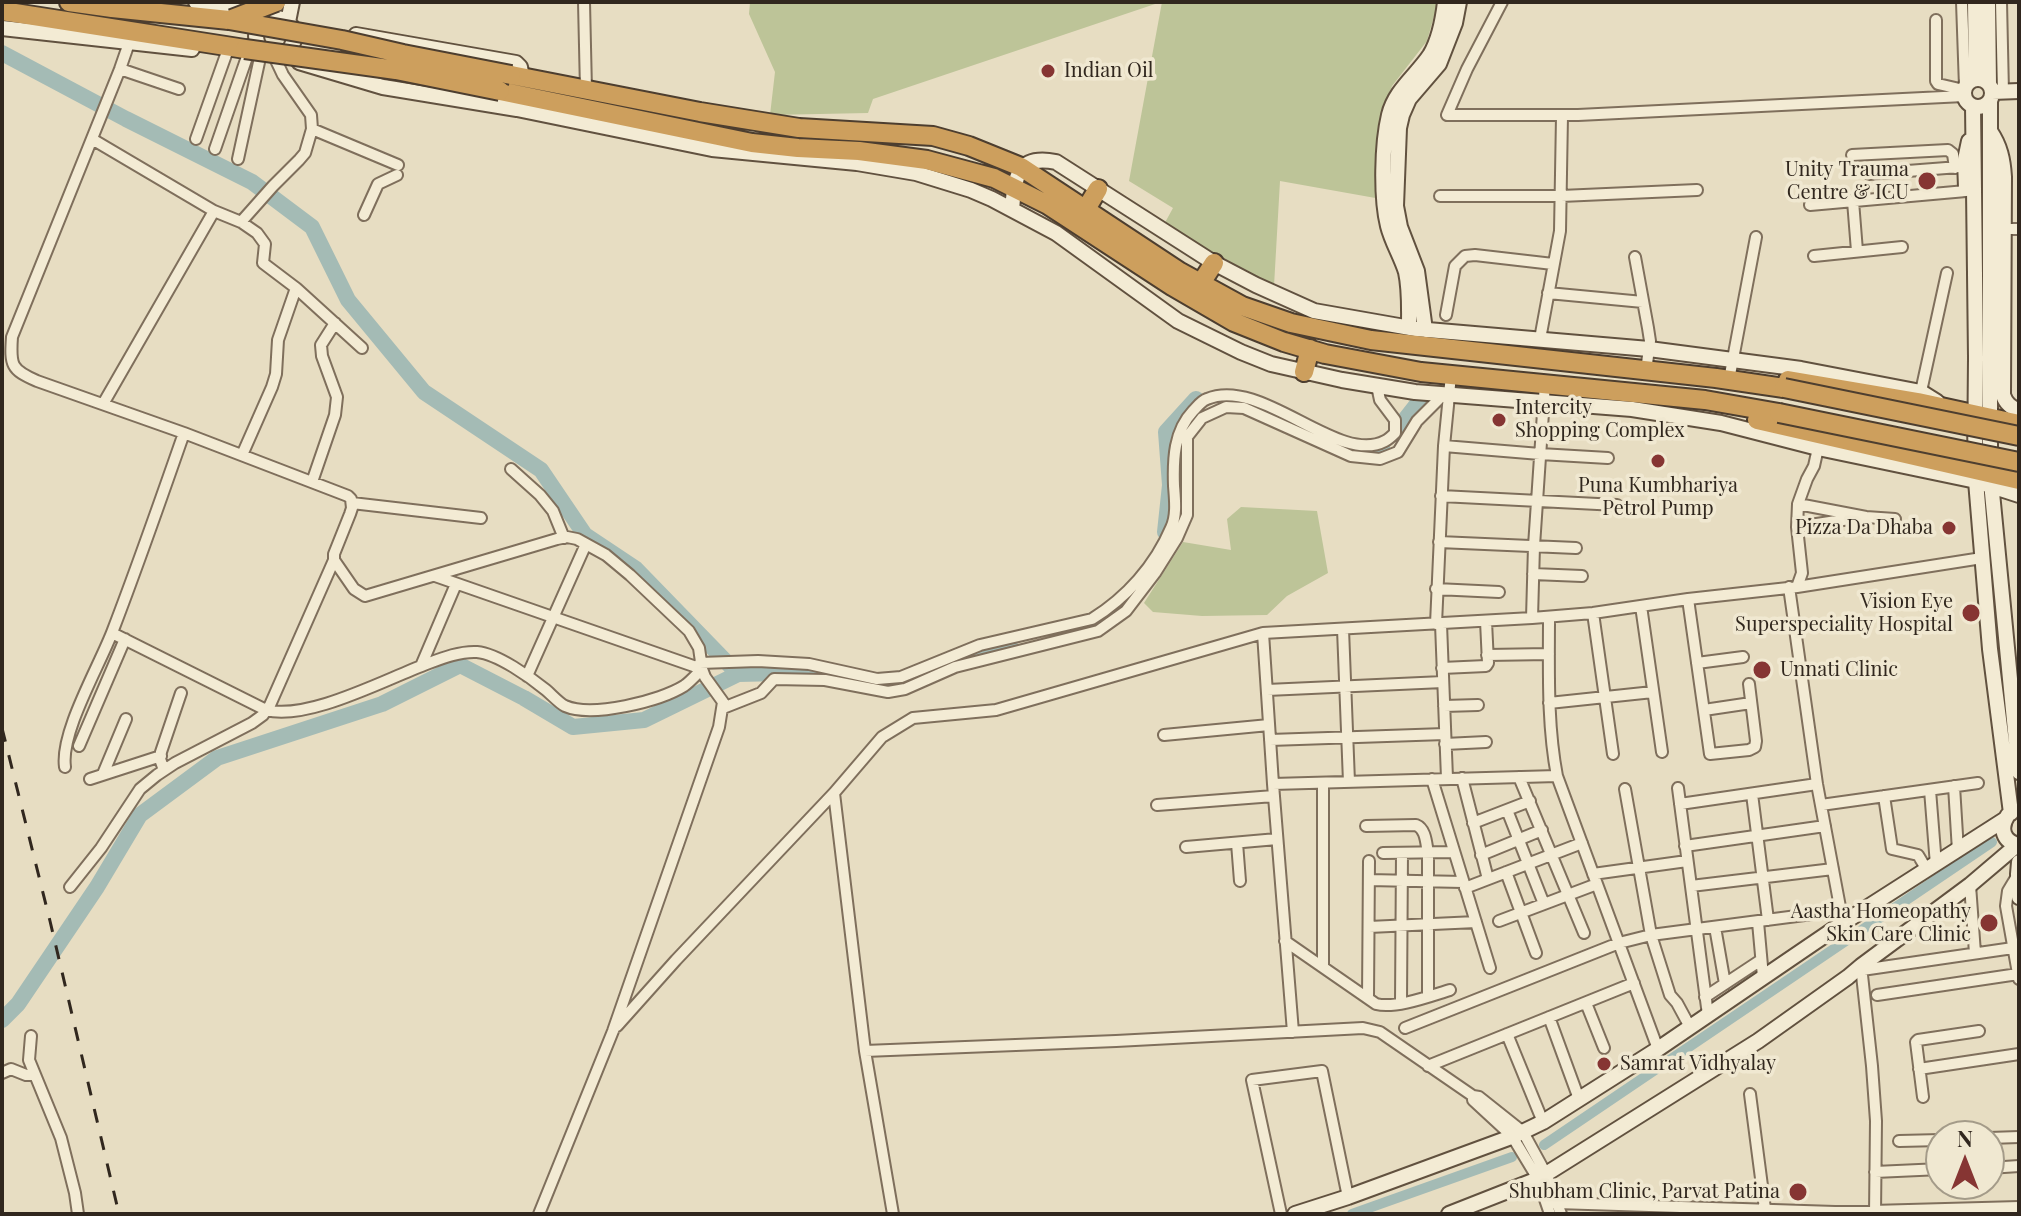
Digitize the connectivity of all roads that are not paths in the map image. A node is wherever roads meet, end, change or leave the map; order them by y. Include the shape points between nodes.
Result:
1 (69, 2) edge
2 (196, 2) edge
3 (292, 2) edge
4 (584, 2) edge
5 (1445, 2) edge
6 (1459, 2) edge
7 (1502, 2) edge
8 (1962, 2) edge
9 (1975, 2) edge
10 (1988, 2) edge
11 (2001, 2) edge
12 (2, 11) edge
13 (271, 11) edge
14 (229, 20) junction
15 (1936, 20) dead end
16 (290, 24) junction
17 (2, 28) edge
18 (129, 43) junction
19 (227, 52) junction
20 (266, 54) junction
21 (120, 69) junction
22 (179, 89) dead end
23 (514, 89) junction
24 (586, 90) junction
25 (2019, 91) edge
26 (1979, 95) junction
27 (1562, 116) junction
28 (312, 129) junction
29 (1989, 131) junction
30 (92, 139) junction
31 (196, 139) dead end
32 (215, 149) dead end
33 (1852, 155) dead end
34 (238, 159) dead end
35 (1021, 167) junction
36 (1960, 167) junction
37 (1869, 174) dead end
38 (1014, 187) junction
39 (1098, 189) junction
40 (1697, 190) dead end
41 (1966, 191) junction
42 (1440, 196) dead end
43 (1561, 196) junction
44 (1853, 201) junction
45 (1810, 205) dead end
46 (1012, 209) junction
47 (1086, 209) junction
48 (214, 211) junction
49 (364, 215) dead end
50 (241, 222) junction
51 (2012, 229) edge
52 (1756, 237) dead end
53 (1902, 247) dead end
54 (1857, 251) junction
55 (1814, 256) dead end
56 (1635, 257) dead end
57 (1214, 263) junction
58 (1553, 264) junction
59 (1947, 273) dead end
60 (1201, 283) junction
61 (296, 288) junction
62 (1548, 293) junction
63 (1643, 302) junction
64 (1446, 315) dead end
65 (1325, 322) junction
66 (335, 323) junction
67 (1409, 327) junction
68 (1490, 334) junction
69 (1428, 336) junction
70 (1540, 339) junction
71 (362, 348) dead end
72 (1310, 349) junction
73 (1649, 349) junction
74 (1488, 354) junction
75 (1976, 358) junction
76 (1730, 370) junction
77 (1646, 371) junction
78 (1304, 372) junction
79 (1421, 372) junction
80 (1451, 375) junction
81 (1545, 383) junction
82 (1377, 386) junction
83 (1776, 387) junction
84 (1415, 392) junction
85 (1446, 395) junction
86 (1595, 397) junction
87 (1920, 397) junction
88 (1543, 403) junction
89 (103, 404) junction
90 (1706, 408) junction
91 (2019, 411) edge
92 (1982, 415) junction
93 (2019, 424) edge
94 (184, 433) junction
95 (2019, 436) edge
96 (1444, 446) junction
97 (1818, 448) junction
98 (1540, 454) junction
99 (242, 455) junction
100 (1608, 458) dead end
101 (2019, 462) edge
102 (511, 469) dead end
103 (1983, 477) junction
104 (2019, 480) edge
105 (312, 482) junction
106 (2019, 495) edge
107 (1441, 496) junction
108 (1537, 501) junction
109 (352, 503) junction
110 (1798, 504) junction
111 (1617, 505) dead end
112 (1866, 517) junction
113 (481, 518) dead end
114 (1895, 519) dead end
115 (1797, 527) junction
116 (564, 538) junction
117 (1439, 542) junction
118 (586, 544) junction
119 (1534, 546) junction
120 (1576, 548) dead end
121 (1982, 558) junction
122 (334, 560) junction
123 (1533, 574) junction
124 (435, 576) junction
125 (1582, 576) dead end
126 (456, 584) junction
127 (1793, 587) junction
128 (1436, 589) junction
129 (1499, 592) dead end
130 (1688, 599) junction
131 (1641, 606) junction
132 (1593, 613) junction
133 (1549, 617) junction
134 (554, 618) junction
135 (1532, 618) junction
136 (1486, 621) junction
137 (1438, 624) junction
138 (1343, 629) junction
139 (112, 633) junction
140 (1263, 633) junction
141 (125, 639) junction
142 (1549, 654) junction
143 (1487, 655) junction
144 (1743, 657) dead end
145 (1697, 663) junction
146 (421, 666) junction
147 (702, 668) junction
148 (1442, 668) junction
149 (527, 676) junction
150 (1443, 682) junction
151 (1749, 684) dead end
152 (1345, 686) junction
153 (1267, 690) junction
154 (1653, 692) junction
155 (181, 693) dead end
156 (1605, 698) junction
157 (1549, 703) junction
158 (1751, 703) junction
159 (723, 705) junction
160 (1478, 705) dead end
161 (1444, 706) junction
162 (266, 710) junction
163 (1704, 710) junction
164 (126, 719) dead end
165 (1269, 725) junction
166 (1164, 735) dead end
167 (1347, 737) junction
168 (1445, 739) junction
169 (1270, 740) junction
170 (1486, 742) dead end
171 (79, 746) dead end
172 (1662, 752) dead end
173 (1613, 754) dead end
174 (161, 756) junction
175 (65, 767) dead end
176 (164, 770) junction
177 (2019, 772) edge
178 (103, 774) junction
179 (1557, 776) junction
180 (1519, 777) junction
181 (1447, 778) junction
182 (1462, 778) junction
183 (90, 779) dead end
184 (1432, 779) junction
185 (1349, 782) junction
186 (1323, 783) junction
187 (1978, 783) dead end
188 (1817, 784) junction
189 (1954, 786) junction
190 (1678, 788) dead end
191 (1625, 789) dead end
192 (1273, 790) junction
193 (1930, 790) junction
194 (834, 793) junction
195 (1752, 794) junction
196 (1884, 796) junction
197 (1530, 801) junction
198 (1680, 804) junction
199 (1157, 805) dead end
200 (1821, 805) junction
201 (1507, 810) junction
202 (2011, 815) edge
203 (1473, 823) junction
204 (1366, 826) dead end
205 (1825, 826) junction
206 (1542, 830) junction
207 (1757, 836) junction
208 (1277, 839) junction
209 (1519, 840) junction
210 (1237, 843) junction
211 (1582, 843) junction
212 (2018, 845) edge
213 (1685, 846) junction
214 (1186, 847) dead end
215 (1958, 851) junction
216 (1454, 852) junction
217 (1383, 853) dead end
218 (1402, 853) junction
219 (1428, 853) junction
220 (1553, 854) junction
221 (1481, 855) junction
222 (1369, 861) dead end
223 (1687, 861) junction
224 (1528, 863) junction
225 (1638, 868) junction
226 (1931, 868) junction
227 (2018, 868) edge
228 (1833, 869) junction
229 (1506, 872) junction
230 (1762, 878) junction
231 (1488, 879) junction
232 (1595, 879) junction
233 (1369, 880) junction
234 (1240, 881) dead end
235 (1402, 881) junction
236 (1428, 881) junction
237 (1464, 885) junction
238 (1970, 885) junction
239 (1691, 886) junction
240 (70, 887) dead end
241 (1568, 895) junction
242 (2019, 897) edge
243 (1544, 904) junction
244 (1840, 906) junction
245 (1521, 913) junction
246 (1499, 921) dead end
247 (1763, 921) junction
248 (1476, 922) junction
249 (1843, 923) junction
250 (1428, 924) junction
251 (1402, 925) junction
252 (1369, 927) junction
253 (1715, 927) junction
254 (1696, 930) junction
255 (1584, 933) dead end
256 (1651, 935) junction
257 (1285, 941) junction
258 (1619, 943) junction
259 (2013, 948) junction
260 (1536, 953) dead end
261 (1975, 953) junction
262 (1761, 960) junction
263 (1323, 967) junction
264 (1490, 968) dead end
265 (1861, 968) junction
266 (2019, 976) edge
267 (1763, 977) junction
268 (1634, 983) junction
269 (1725, 984) junction
270 (1450, 990) dead end
271 (1877, 995) dead end
272 (1428, 996) junction
273 (1705, 997) junction
274 (1368, 998) junction
275 (1401, 1002) junction
276 (1586, 1003) junction
277 (1708, 1015) junction
278 (1549, 1017) junction
279 (1690, 1027) junction
280 (1405, 1028) dead end
281 (613, 1031) junction
282 (1979, 1031) dead end
283 (1293, 1032) junction
284 (1507, 1034) junction
285 (31, 1036) dead end
286 (1604, 1048) dead end
287 (1658, 1049) junction
288 (865, 1051) junction
289 (2019, 1054) edge
290 (1428, 1066) junction
291 (1919, 1069) junction
292 (2, 1073) edge
293 (34, 1075) junction
294 (1750, 1094) dead end
295 (1923, 1097) dead end
296 (1579, 1099) junction
297 (1543, 1122) junction
298 (1518, 1134) junction
299 (1925, 1140) edge
300 (1899, 1141) dead end
301 (1925, 1170) edge
302 (1875, 1172) junction
303 (1542, 1176) junction
304 (1348, 1197) junction
305 (1555, 1206) edge
306 (2019, 1207) edge
307 (1765, 1209) junction
308 (1656, 1210) edge
309 (1724, 1211) edge
310 (1875, 1213) edge
311 (78, 1214) edge
312 (539, 1214) edge
313 (893, 1214) edge
314 (1281, 1214) edge
315 (1295, 1214) edge
316 (1449, 1214) edge
317 (1550, 1214) edge

1 - 14 highway
2 - 13 street
3 - 16 street
4 - 24 street
5 - 67 street via 1431,54 1396,96 1386,134 1386,215 1406,272
6 - 69 street via 1439,64 1409,99 1399,128 1396,206 1417,271
7 - 27 street via 1447,115
8 - 26 street
9 - 26 street
10 - 26 street
11 - 26 street
12 - 23 highway, bridge
13 - 14 highway, bridge
13 - 16 street
13 - 20 street via 256,35
14 - 23 highway, bridge via 403,54
15 - 26 street via 1936,81
16 - 20 street via 294,44
16 - 23 street via 516,63 520,67
17 - 18 street
18 - 19 street
18 - 21 street
19 - 20 street
19 - 31 street
20 - 23 street via 383,87
20 - 28 street via 311,115
20 - 32 street
20 - 34 street
21 - 22 street
21 - 30 street
23 - 24 highway
23 - 38 highway via 752,143 927,160
23 - 46 street via 712,149 916,173
24 - 35 highway via 799,128 933,136
25 - 26 street
26 - 27 street
26 - 29 street
26 - 36 street
26 - 75 street
27 - 43 street
28 - 49 street via 380,156 380,164 397,170 378,184
28 - 50 street via 305,153
29 - 51 street via 2002,154
29 - 92 street
30 - 48 street
30 - 89 street via 12,337 11,356 20,374
33 - 36 street via 1948,150
35 - 38 street
35 - 39 street via 1032,160 1056,162
35 - 47 highway
36 - 37 street
36 - 41 street
38 - 46 street
38 - 72 highway via 1234,322
39 - 47 highway
39 - 57 street
40 - 43 street
41 - 44 street
41 - 75 street via 1966,325
42 - 43 street
43 - 58 street
44 - 45 street
44 - 54 street
46 - 78 street via 1056,233 1178,321 1241,352
47 - 60 highway
48 - 50 street
48 - 89 street
50 - 61 street via 265,244 263,263
51 - 91 street via 2003,395
52 - 76 street
53 - 54 street
54 - 55 street
56 - 63 street
57 - 60 highway
57 - 65 street via 1314,311
58 - 62 street
58 - 64 street via 1465,256 1455,266
59 - 87 street
60 - 65 highway via 1242,306 1291,323
61 - 66 street
61 - 99 street via 278,340 272,387
62 - 63 street
62 - 70 street
63 - 73 street
65 - 67 street
65 - 69 highway via 1371,340
66 - 71 street
66 - 105 street via 321,345 337,397 335,415
67 - 69 street
68 - 69 street
68 - 70 street
68 - 74 highway
69 - 74 highway
69 - 79 street
70 - 73 street
72 - 78 highway
72 - 79 highway
73 - 76 street
73 - 77 street
74 - 77 highway
75 - 92 street
76 - 77 highway
76 - 83 highway
76 - 87 street via 1801,369
78 - 82 street
79 - 80 highway
79 - 84 street
80 - 81 highway
80 - 85 street
81 - 86 highway
81 - 88 street
82 - 84 street
82 - 147 street via 1395,420 1395,433 1385,442 1364,446 1247,397 1225,394 1204,400 1185,420 1176,442 1173,526 1131,588 1092,619 980,645 901,677 877,679 809,664 758,661
83 - 87 highway via 1771,377
83 - 95 highway, bridge
84 - 85 street
85 - 88 street
85 - 96 street
85 - 159 street via 1417,421 1398,452 1380,459 1351,456 1244,408 1226,407 1202,418 1187,437 1187,515 1177,538 1126,611 1098,631 955,667 897,691 774,679 761,693
86 - 88 street
86 - 90 highway
87 - 92 highway
88 - 98 street
89 - 94 street
90 - 97 street
90 - 101 highway, bridge via 1779,413
90 - 103 highway
92 - 93 highway
92 - 103 street
94 - 99 street
94 - 139 street
96 - 98 street
96 - 107 street
97 - 103 street
97 - 110 street
98 - 100 street
98 - 108 street
99 - 105 street
102 - 116 street via 553,511
103 - 104 highway
103 - 106 street
103 - 121 street
103 - 177 street
105 - 109 street via 348,496
107 - 108 street
107 - 117 street
108 - 111 street
108 - 119 street
109 - 113 street
109 - 122 street
110 - 112 street
110 - 115 street
112 - 114 street
112 - 115 street
115 - 127 street via 1802,573
116 - 118 street
116 - 124 street
117 - 119 street
117 - 128 street
118 - 134 street
118 - 147 street via 630,575 689,631
119 - 120 street
119 - 123 street
121 - 127 street
121 - 202 street
122 - 124 street via 365,596
122 - 162 street
123 - 125 street
123 - 135 street
124 - 126 street
126 - 134 street
126 - 146 street
127 - 130 street
127 - 188 street
128 - 129 street
128 - 137 street
130 - 131 street
130 - 145 street
131 - 132 street
131 - 154 street
132 - 133 street
132 - 156 street
133 - 135 street
133 - 142 street
134 - 147 street
134 - 149 street
135 - 136 street
136 - 137 street
136 - 143 street
137 - 138 street
137 - 148 street
138 - 140 street
138 - 152 street
139 - 141 street
139 - 175 street via 67,738
140 - 153 street
140 - 194 street via 996,710 913,718 882,737
141 - 162 street
141 - 171 street
142 - 143 street
142 - 157 street
143 - 148 street via 1486,666
144 - 145 street
145 - 163 street
146 - 149 street via 478,652
146 - 162 street via 298,711
147 - 149 street via 685,686 660,697 596,711 565,706
147 - 159 street
148 - 150 street
150 - 152 street
150 - 161 street
151 - 158 street
152 - 153 street
152 - 167 street
153 - 165 street
154 - 156 street
154 - 172 street
155 - 174 street
156 - 157 street
156 - 173 street
157 - 179 street
158 - 163 street
158 - 163 street via 1756,741 1749,750 1710,754
159 - 281 street
160 - 161 street
161 - 168 street
162 - 176 street via 252,723
164 - 178 street
165 - 166 street
165 - 169 street
167 - 168 street
167 - 169 street
167 - 185 street
168 - 170 street
168 - 181 street
169 - 192 street
174 - 176 street
174 - 178 street
176 - 240 street via 140,789
178 - 183 street
179 - 180 street
179 - 211 street
180 - 182 street
180 - 197 street
181 - 182 street
181 - 184 street
182 - 203 street
184 - 185 street
184 - 216 street
185 - 186 street
186 - 192 street
186 - 263 street
187 - 189 street
188 - 195 street
188 - 200 street
189 - 193 street
189 - 215 street
190 - 198 street
191 - 225 street
192 - 199 street
192 - 208 street
193 - 196 street
193 - 226 street
194 - 281 street
194 - 288 street
195 - 198 street
195 - 207 street
196 - 200 street
196 - 226 street via 1892,849 1918,855
197 - 201 street
197 - 206 street
198 - 213 street
200 - 205 street
201 - 203 street
201 - 209 street
202 - 212 street via 2003,831
202 - 215 street
203 - 221 street
204 - 219 street via 1421,827
205 - 207 street
205 - 228 street
206 - 209 street
206 - 220 street
207 - 213 street
207 - 230 street
208 - 210 street
208 - 257 street
209 - 221 street
209 - 224 street
210 - 214 street
210 - 234 street
211 - 220 street
211 - 232 street
212 - 238 street
213 - 223 street
215 - 226 street
216 - 219 street
216 - 237 street
217 - 218 street
218 - 219 street
218 - 235 street
219 - 236 street
220 - 224 street
220 - 241 street
221 - 231 street
222 - 233 street
223 - 225 street
223 - 239 street
224 - 229 street
224 - 243 street
225 - 232 street
225 - 256 street
226 - 249 street
227 - 242 street
227 - 259 street via 2006,898
228 - 230 street
228 - 244 street
229 - 231 street
229 - 245 street
230 - 239 street
230 - 247 street
231 - 237 street
232 - 241 street
232 - 258 street
233 - 235 street
233 - 252 street
235 - 236 street
235 - 251 street
236 - 237 street
236 - 250 street
237 - 248 street
238 - 261 street
238 - 265 street
239 - 254 street
241 - 243 street
241 - 255 street
243 - 245 street
244 - 247 street
244 - 249 street
245 - 246 street
245 - 260 street
247 - 253 street
247 - 262 street
248 - 250 street
248 - 264 street
249 - 267 street
250 - 251 street
250 - 272 street
251 - 252 street
251 - 275 street
252 - 274 street
253 - 254 street
253 - 269 street
254 - 256 street
254 - 273 street
256 - 258 street
256 - 279 street via 1667,989
257 - 263 street
257 - 283 street
258 - 268 street
258 - 280 street
259 - 261 street
259 - 266 street
261 - 265 street
262 - 267 street
262 - 269 street
263 - 274 street
265 - 302 street via 1876,1121
265 - 303 street via 1758,1041
266 - 271 street
267 - 277 street
268 - 276 street
268 - 287 street
269 - 273 street
270 - 272 street
272 - 275 street
273 - 277 street
274 - 275 street via 1381,1005
276 - 278 street
276 - 286 street
277 - 279 street
278 - 284 street
278 - 296 street
279 - 287 street
281 - 312 street
282 - 291 street via 1918,1040
283 - 288 street
283 - 290 street via 1372,1029
284 - 290 street
284 - 297 street
285 - 293 street
287 - 296 street
288 - 313 street
289 - 291 street
290 - 298 street
291 - 295 street
292 - 293 street via 11,1069
293 - 311 street via 61,1138
294 - 307 street
296 - 297 street
297 - 298 street
298 - 303 street
298 - 304 street
299 - 300 street
301 - 302 street
302 - 310 street
303 - 305 street
303 - 316 street
304 - 314 street via 1322,1071 1252,1080
304 - 315 street
305 - 308 street
305 - 317 street
306 - 310 street
307 - 309 street
307 - 310 street
308 - 309 street

